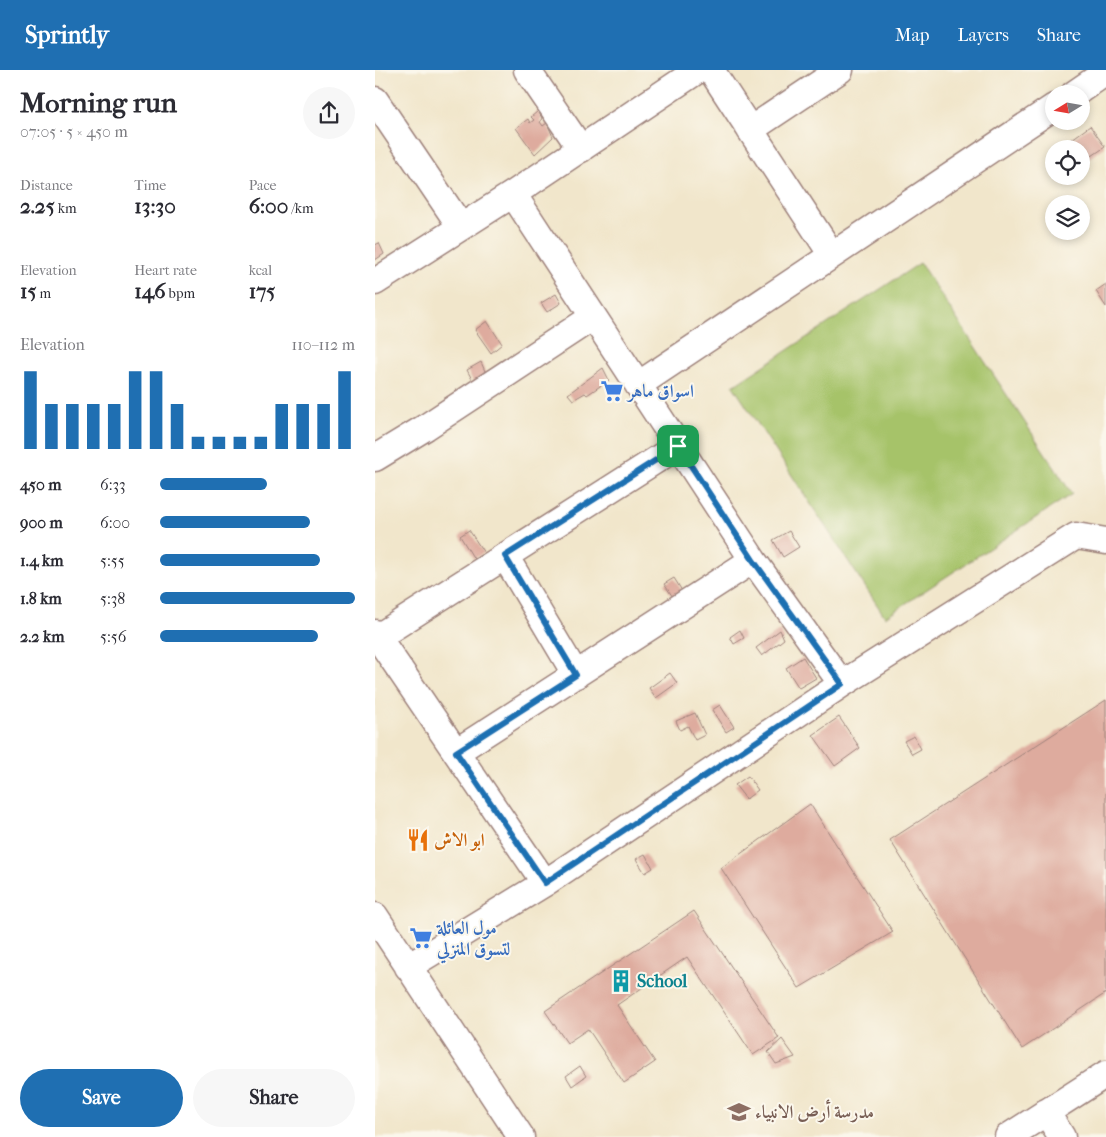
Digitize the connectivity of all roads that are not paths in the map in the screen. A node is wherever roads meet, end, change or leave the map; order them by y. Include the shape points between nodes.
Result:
1 (527, 70) edge
2 (698, 70) edge
3 (711, 70) edge
4 (841, 70) edge
5 (1106, 72) edge
6 (1087, 85) edge
7 (375, 100) edge
8 (1045, 113) edge
9 (750, 130) junction
10 (581, 148) junction
11 (513, 194) junction
12 (461, 227) junction
13 (832, 256) junction
14 (375, 282) edge
15 (593, 317) junction
16 (638, 385) junction
17 (678, 446) junction
18 (375, 458) edge
19 (1106, 541) edge
20 (505, 556) junction
21 (753, 560) junction
22 (376, 635) edge
23 (576, 675) junction
24 (842, 684) junction
25 (456, 752) junction
26 (545, 883) junction
27 (375, 916) edge
28 (409, 966) junction
29 (1106, 1074) edge
30 (1045, 1112) junction
31 (521, 1137) edge
32 (1008, 1137) edge
33 (1063, 1137) edge

1 - 10 street
2 - 10 street
3 - 9 street
4 - 9 street
5 - 6 street
7 - 12 street
8 - 13 street
9 - 13 street
10 - 11 street
11 - 12 street
11 - 15 street
12 - 14 street
13 - 16 street
15 - 16 street
15 - 18 street
16 - 17 street
17 - 20 street
17 - 21 street
19 - 24 street via 1075,536
20 - 22 street
20 - 23 street
21 - 23 street
21 - 24 street
22 - 25 street
23 - 25 street
24 - 26 street
25 - 26 street
26 - 28 street
27 - 28 street
28 - 31 street
29 - 30 street
30 - 32 street
30 - 33 street

